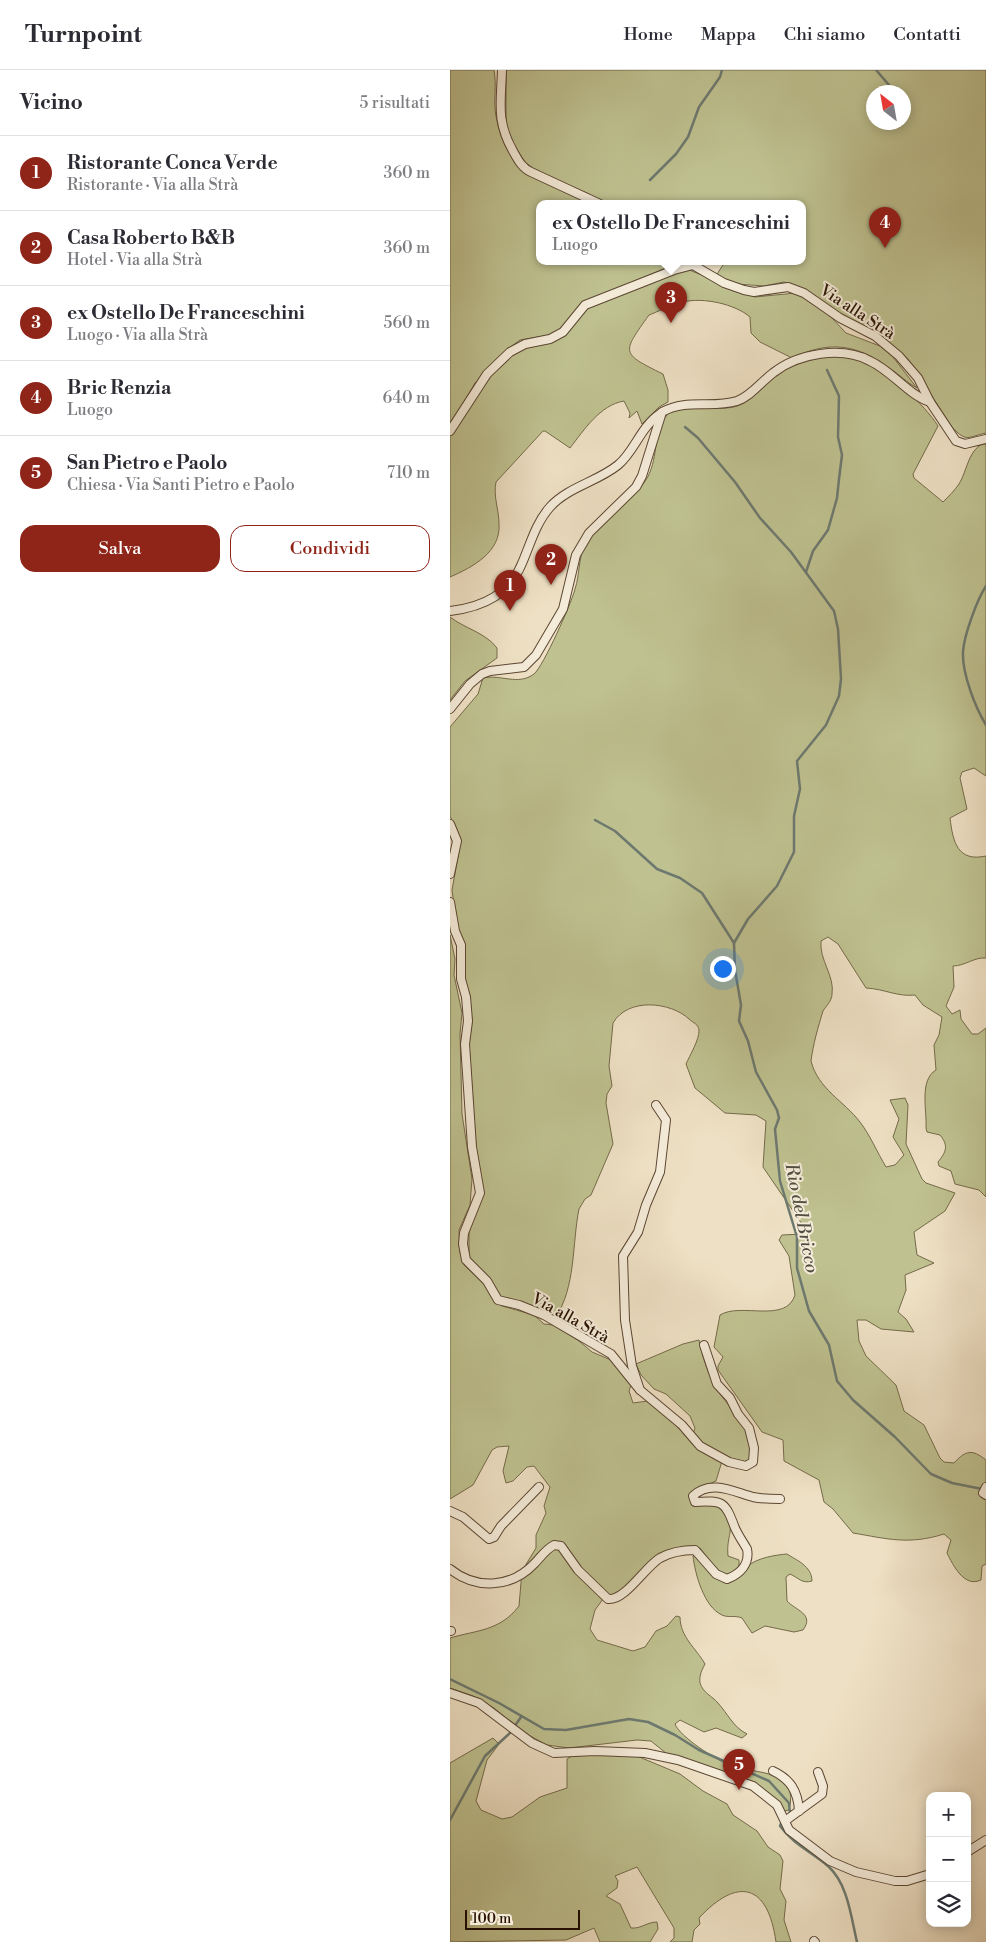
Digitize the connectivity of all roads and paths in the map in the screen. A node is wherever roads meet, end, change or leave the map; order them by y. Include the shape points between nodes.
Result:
1 (502, 70) edge
2 (591, 200) edge
3 (687, 265) edge
4 (695, 265) edge
5 (930, 402) junction
6 (662, 412) junction
7 (450, 431) edge
8 (986, 438) edge
9 (450, 612) edge
10 (450, 709) edge
11 (450, 824) edge
12 (450, 874) edge
13 (450, 902) edge
14 (656, 1105) dead end
15 (704, 1346) dead end
16 (640, 1390) junction
17 (539, 1487) dead end
18 (986, 1487) edge
19 (986, 1495) edge
20 (780, 1499) dead end
21 (450, 1511) edge
22 (450, 1569) edge
23 (450, 1693) edge
24 (773, 1771) dead end
25 (818, 1772) dead end
26 (800, 1811) junction
27 (784, 1819) junction
28 (986, 1840) edge
29 (971, 1849) edge
30 (926, 1875) edge

1 - 2 street via 500,122 522,165
3 - 7 street, Via alla Strà via 585,305 563,332 510,352 487,374
4 - 5 street, Via alla Strà via 724,283 744,290 754,292 788,287 804,293 840,318 875,336 899,356 918,378
5 - 6 street, Via alla Strà via 870,360 841,352 822,353 774,371 754,390 737,400 723,404 682,404
5 - 8 street, Via alla Strà via 956,440 965,444
6 - 9 street via 647,424 618,465 564,495 549,508 534,531 514,580 491,601
6 - 10 street via 642,476 636,487 589,533 576,556 563,609 536,655 524,667 482,674
11 - 12 street via 457,841
13 - 16 street, Via alla Strà via 460,945 461,979 466,997 468,1022 465,1044 472,1147 480,1193 464,1233 466,1260 487,1281 498,1300 544,1315 611,1354
14 - 16 street via 666,1120 660,1172 638,1232 624,1252 622,1267 626,1336
15 - 16 street, Via alla Strà via 718,1384 749,1428 754,1448 752,1464 745,1466 729,1462 700,1446 682,1425
17 - 21 street via 489,1540
18 - 19 street via 983,1492
20 - 22 street via 758,1498 722,1487 710,1488 693,1496 695,1502 715,1501 730,1511 736,1531 747,1548 744,1567 727,1579 716,1574 695,1550 680,1551 660,1559 613,1600 578,1570 561,1546 554,1545 518,1577 501,1583 466,1580
23 - 27 street via 479,1703 532,1743 554,1753 645,1753 678,1760 753,1786 773,1800
24 - 26 street via 790,1783
25 - 26 street via 822,1794
26 - 27 street
27 - 30 street via 789,1830 830,1861 856,1872 895,1881
28 - 29 street

